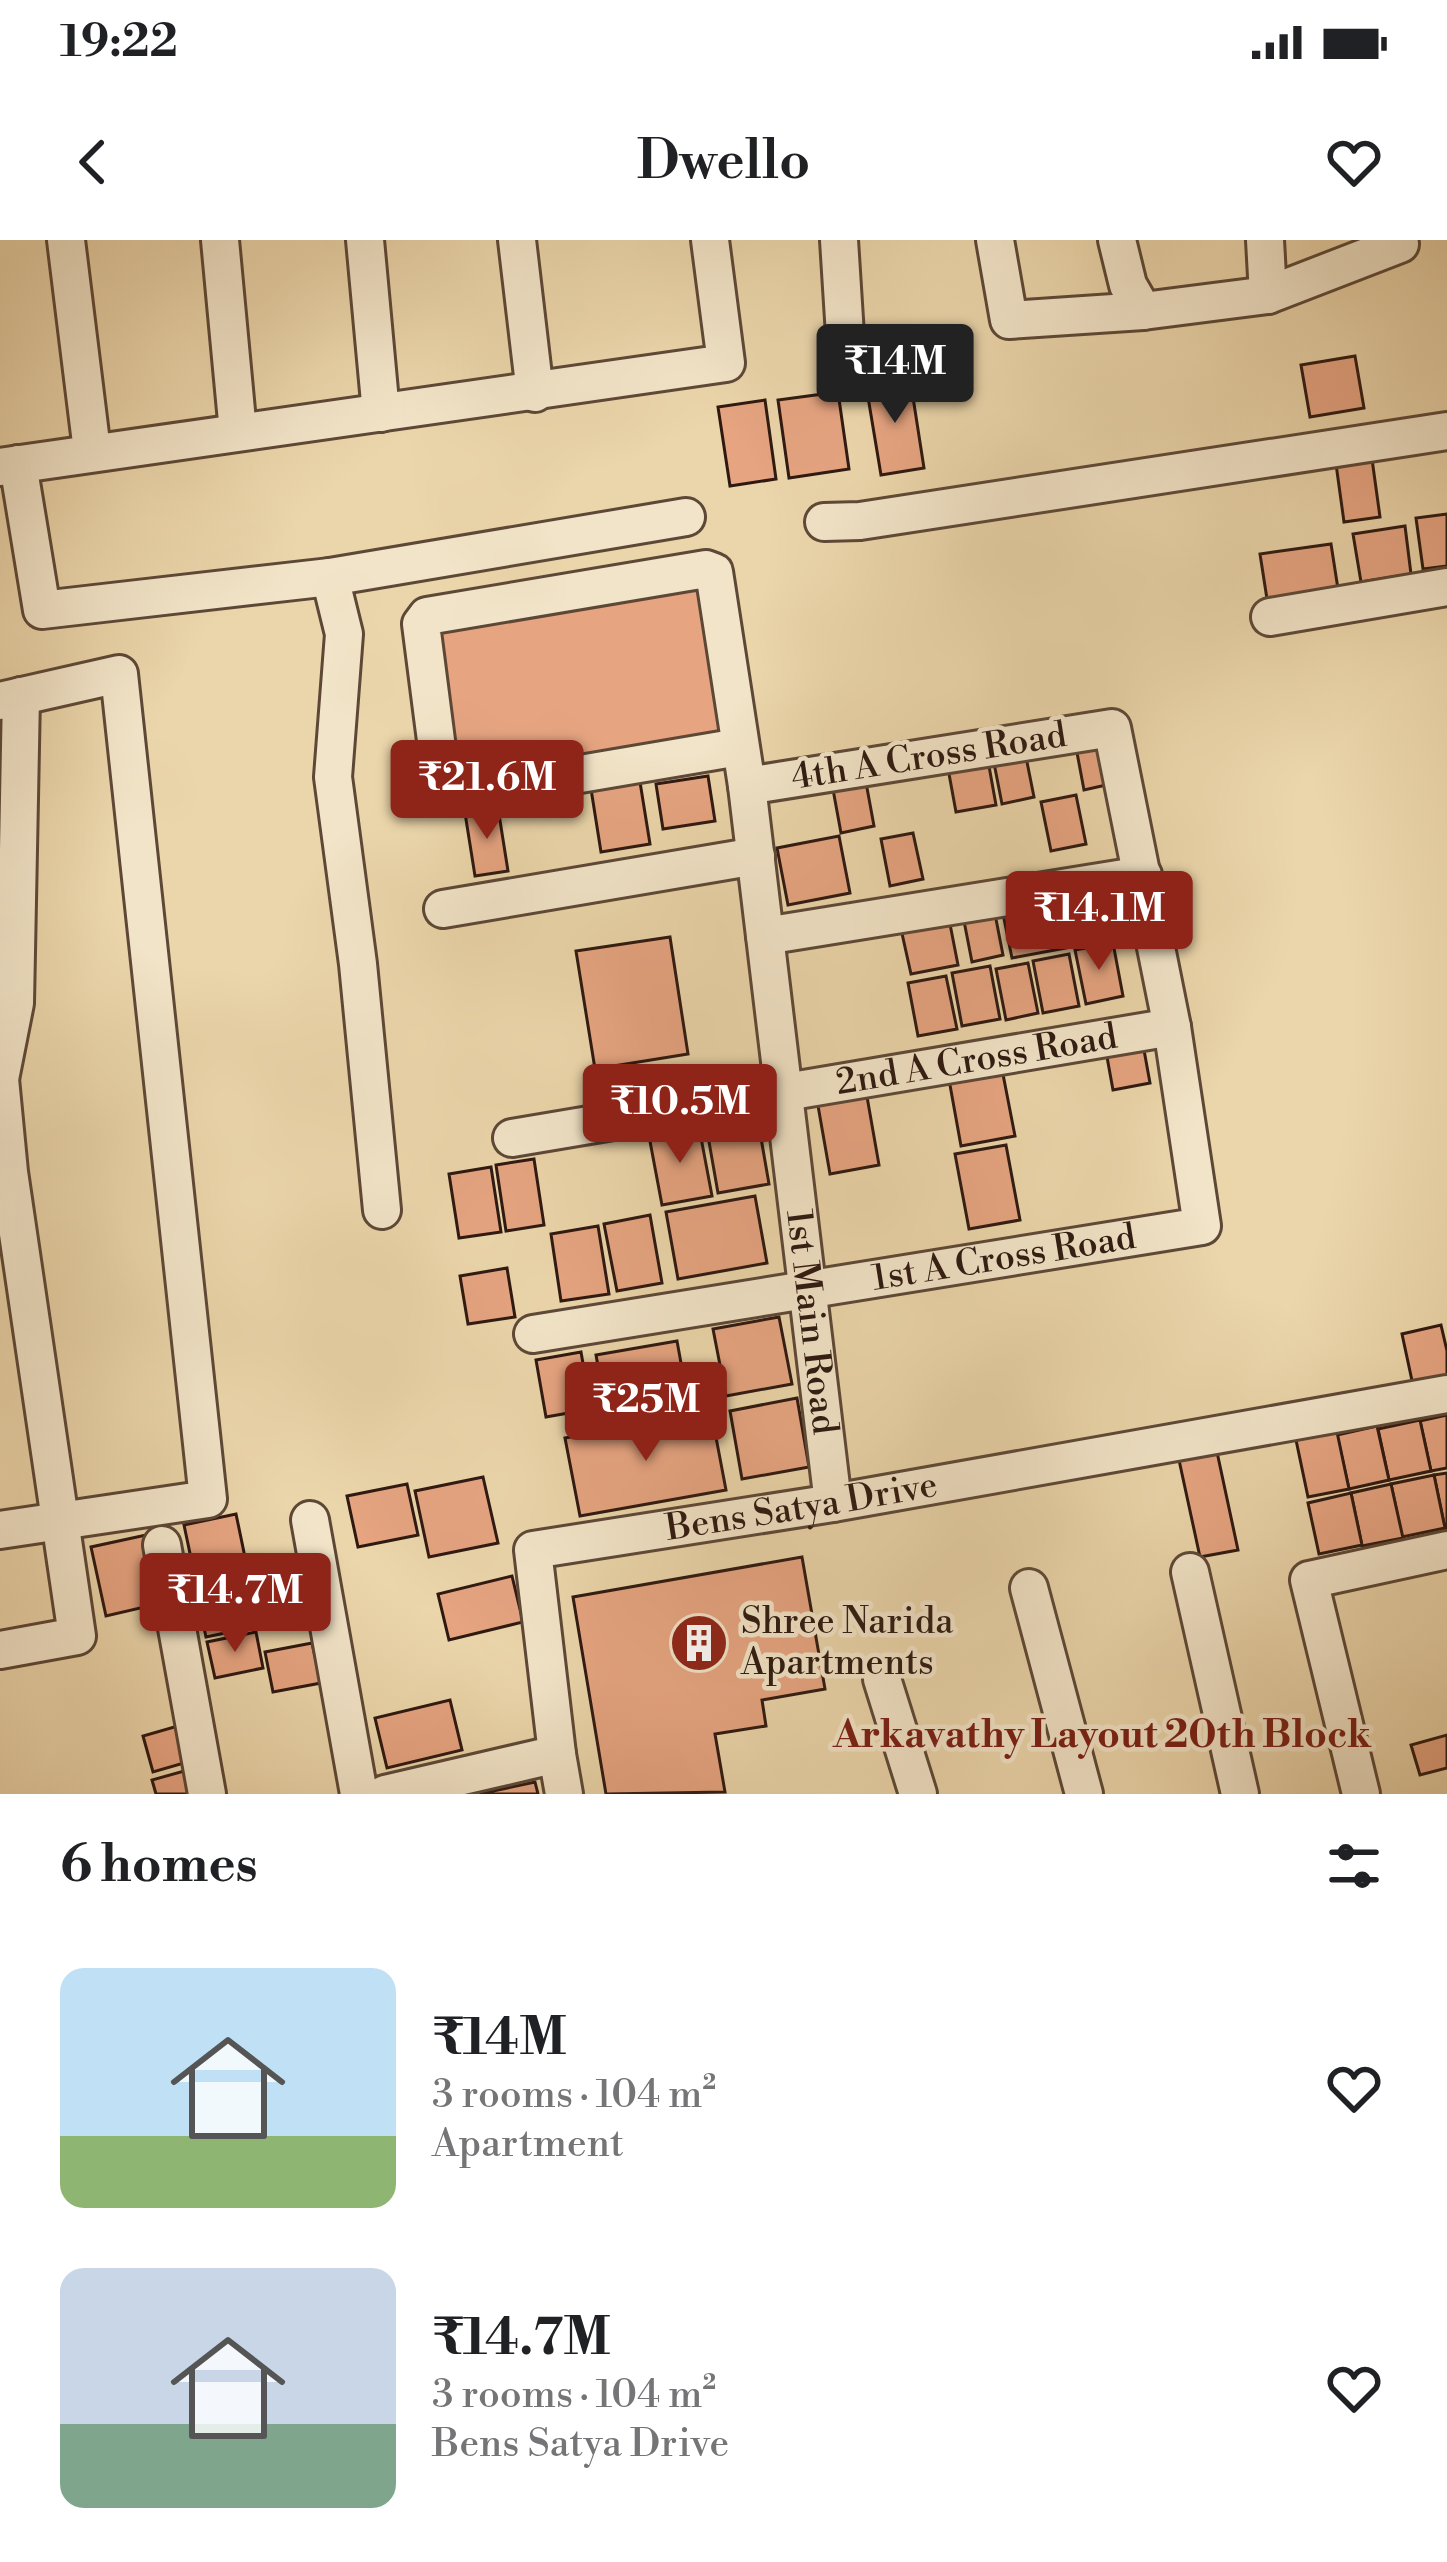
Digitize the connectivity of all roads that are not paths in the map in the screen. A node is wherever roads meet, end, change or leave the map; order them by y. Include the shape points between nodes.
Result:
1 (66, 240) edge
2 (220, 240) edge
3 (365, 240) edge
4 (517, 240) edge
5 (710, 240) edge
6 (839, 240) edge
7 (995, 240) edge
8 (1118, 240) edge
9 (1265, 240) edge
10 (1408, 241) edge
11 (1268, 295) junction
12 (1143, 311) junction
13 (846, 351) dead end
14 (535, 393) junction
15 (381, 413) junction
16 (238, 431) junction
17 (1447, 431) edge
18 (92, 451) junction
19 (9, 465) edge
20 (686, 517) dead end
21 (824, 522) dead end
22 (330, 577) junction
23 (1447, 587) edge
24 (1270, 617) dead end
25 (11, 699) edge
26 (739, 747) junction
27 (747, 786) junction
28 (9, 834) edge
29 (755, 856) junction
30 (1143, 875) junction
31 (442, 909) dead end
32 (765, 937) junction
33 (7, 1004) edge
34 (1172, 1028) junction
35 (0, 1079) edge
36 (784, 1093) junction
37 (512, 1138) dead end
38 (4, 1173) edge
39 (382, 1210) dead end
40 (808, 1290) junction
41 (533, 1334) dead end
42 (1447, 1394) edge
43 (833, 1503) junction
44 (57, 1519) junction
45 (310, 1520) dead end
46 (0, 1530) edge
47 (162, 1545) dead end
48 (1447, 1550) edge
49 (1190, 1572) dead end
50 (1029, 1588) dead end
51 (0, 1650) edge
52 (882, 1678) dead end
53 (557, 1754) junction
54 (207, 1794) edge
55 (359, 1794) edge
56 (386, 1794) edge
57 (564, 1794) edge
58 (918, 1794) edge
59 (1084, 1794) edge
60 (1240, 1794) edge
61 (1361, 1794) edge

1 - 18 street
2 - 16 street
3 - 15 street
4 - 14 street
5 - 14 street via 726,363
6 - 13 street
7 - 12 street via 1009,320
8 - 12 street
9 - 11 street
10 - 11 street
11 - 12 street
14 - 15 street
15 - 16 street
16 - 18 street
17 - 21 street
18 - 19 street
19 - 22 street via 41,610
20 - 22 street
22 - 39 street via 344,634 333,777
23 - 24 street
25 - 28 street
25 - 44 street via 119,674 208,1498
26 - 26 street, 1st Main Road via 712,569 427,616 422,624 442,787 452,796
26 - 27 street, 1st Main Road
27 - 29 street, 1st Main Road
27 - 30 street, 4th A Cross Road via 1112,728
28 - 33 street
29 - 31 street
29 - 32 street, 1st Main Road
30 - 32 street
30 - 34 street
32 - 36 street, 1st Main Road
33 - 35 street
34 - 36 street, 2nd A Cross Road
34 - 40 street, 1st A Cross Road via 1202,1226
35 - 38 street
36 - 37 street, 2nd A Cross Road
36 - 40 street, 1st Main Road
38 - 44 street
40 - 41 street, 1st A Cross Road
40 - 43 street, 1st Main Road
42 - 43 street, Bens Satya Drive
43 - 53 street, Bens Satya Drive via 533,1550
44 - 46 street
44 - 51 street via 77,1636
45 - 55 street
47 - 54 street
48 - 61 street via 1310,1580
49 - 60 street
50 - 59 street
52 - 58 street
53 - 56 street
53 - 57 street

